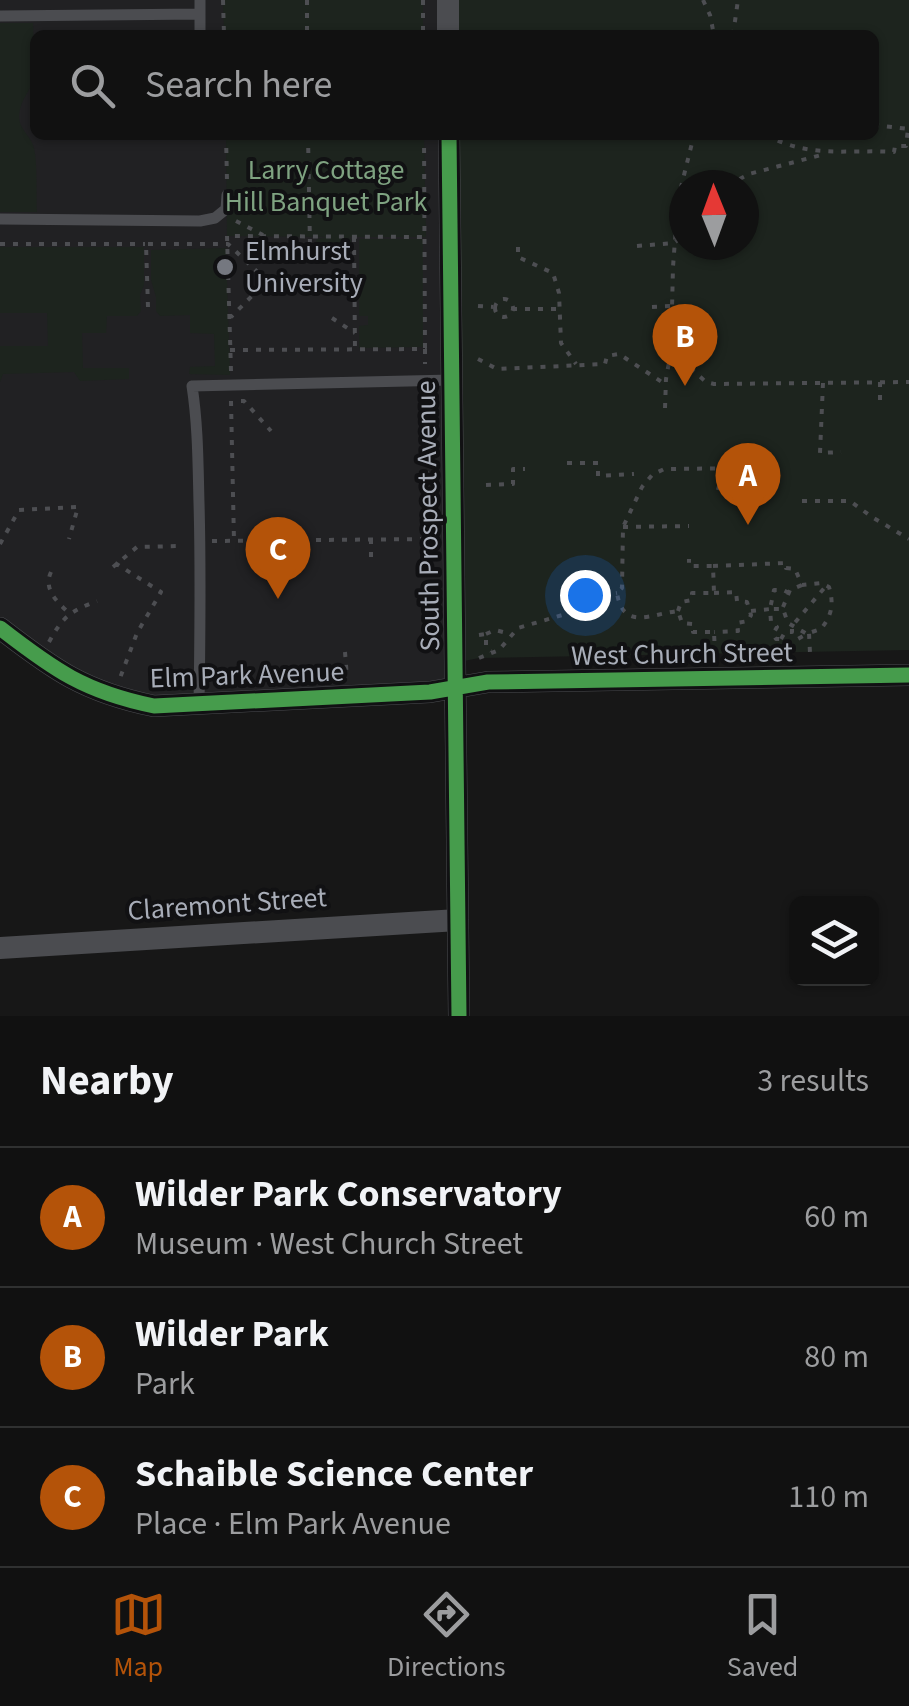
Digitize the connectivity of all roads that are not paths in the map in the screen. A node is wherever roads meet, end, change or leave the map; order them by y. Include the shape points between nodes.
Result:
1 (448, 0) edge
2 (200, 7) edge
3 (0, 16) edge
4 (448, 30) edge
5 (449, 140) edge
6 (228, 195) dead end
7 (0, 219) edge
8 (452, 380) junction
9 (0, 628) edge
10 (909, 675) edge
11 (456, 688) junction
12 (199, 706) junction
13 (458, 920) junction
14 (0, 948) edge
15 (459, 1016) edge

1 - 4 street
2 - 3 lane
5 - 8 street, South Prospect Avenue
6 - 7 lane via 226,209 200,221
8 - 11 street, South Prospect Avenue
8 - 12 lane via 192,386
9 - 12 street, Elm Park Avenue via 60,673 104,693 154,706
10 - 11 street, West Church Street via 488,682
11 - 12 street, Elm Park Avenue
11 - 13 street, South Prospect Avenue
13 - 14 street, Claremont Street
13 - 15 street, South Prospect Avenue

